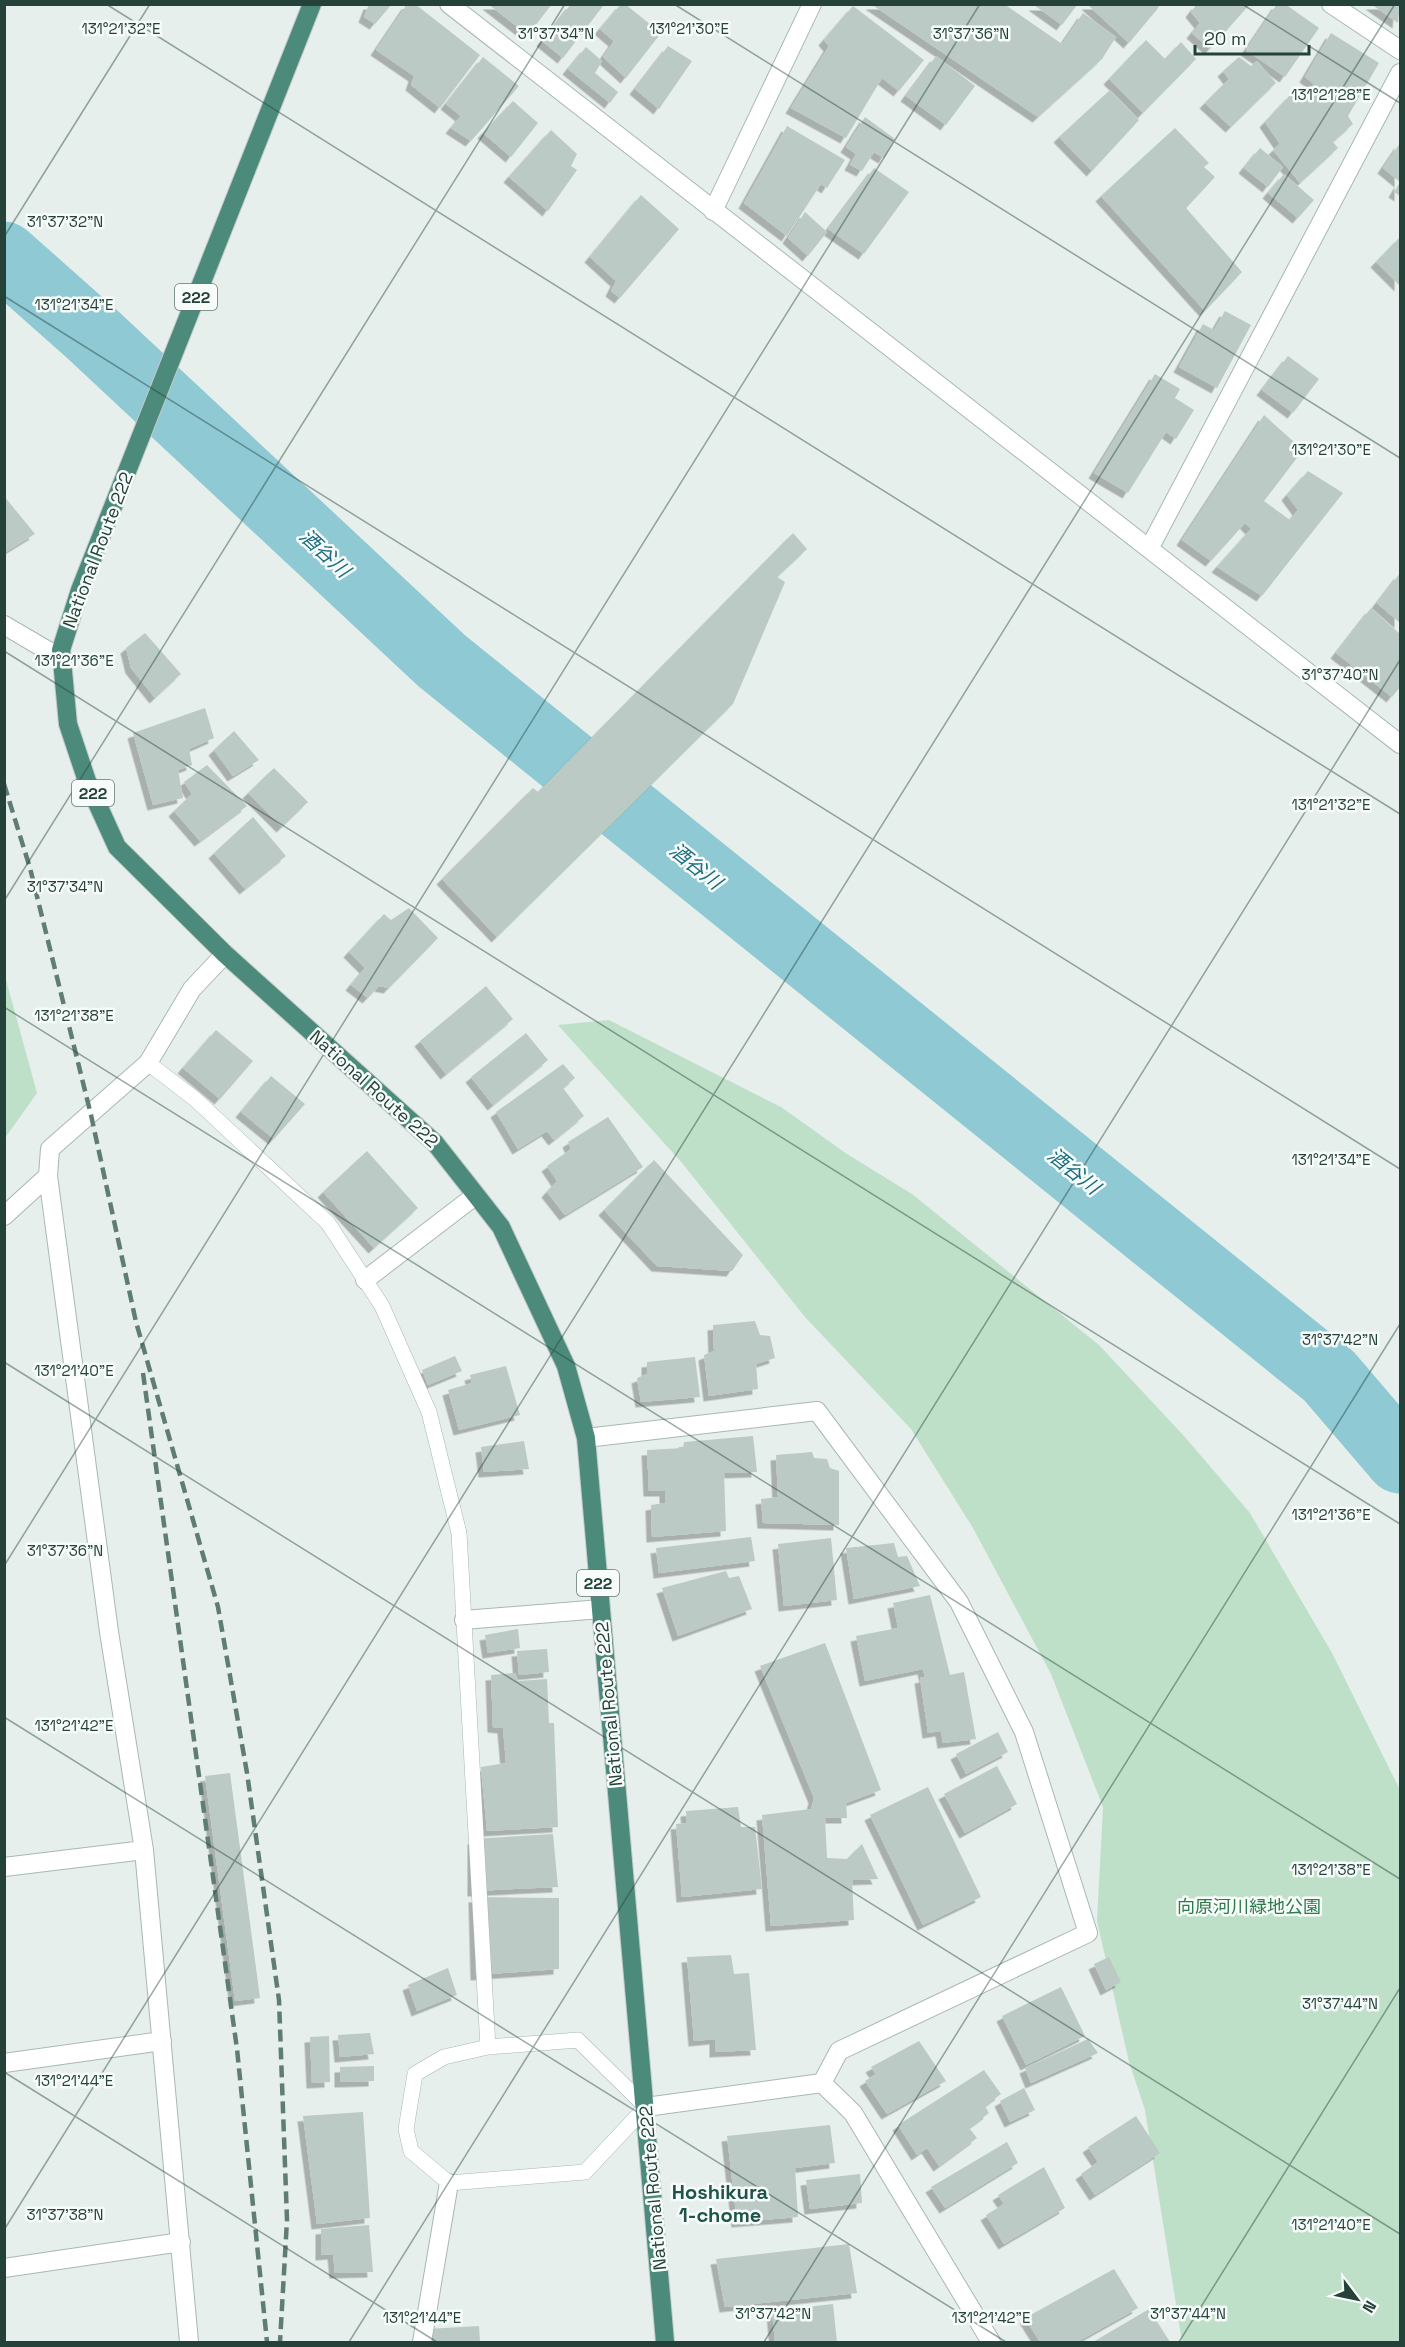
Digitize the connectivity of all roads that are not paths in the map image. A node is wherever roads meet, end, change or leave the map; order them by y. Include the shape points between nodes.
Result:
1 (312, 4) edge
2 (449, 4) edge
3 (812, 4) edge
4 (1331, 4) edge
5 (1401, 50) edge
6 (1401, 73) edge
7 (713, 210) junction
8 (1150, 547) junction
9 (4, 625) edge
10 (62, 659) junction
11 (1401, 744) edge
12 (225, 954) junction
13 (148, 1063) junction
14 (48, 1176) junction
15 (476, 1195) junction
16 (4, 1216) edge
17 (365, 1280) junction
18 (586, 1438) junction
19 (601, 1609) junction
20 (464, 1620) junction
21 (144, 1850) junction
22 (4, 1867) edge
23 (162, 2042) junction
24 (488, 2047) junction
25 (4, 2063) edge
26 (822, 2083) junction
27 (646, 2107) junction
28 (449, 2183) junction
29 (181, 2242) junction
30 (4, 2268) edge
31 (189, 2343) edge
32 (422, 2343) edge
33 (665, 2343) edge
34 (991, 2343) edge

1 - 10 highway, National Route 222 / 222 via 81,590
2 - 7 street
3 - 7 street
4 - 5 street
6 - 8 street
7 - 8 street
8 - 11 street
9 - 10 street
10 - 12 highway, National Route 222 / 222 via 68,724 87,781 117,847
12 - 13 street via 192,989
12 - 15 highway, National Route 222 / 222 via 435,1143
13 - 14 street via 50,1149
13 - 17 lane via 195,1099 328,1223
14 - 16 street
14 - 21 street via 109,1632
15 - 17 street
15 - 18 highway, National Route 222 / 222 via 501,1227 566,1366
17 - 20 lane via 382,1306 429,1412 459,1533
18 - 19 highway, National Route 222 / 222
18 - 26 street via 816,1411 959,1602 1024,1732 1088,1934 839,2051
19 - 20 street
19 - 27 highway, National Route 222 / 222
20 - 24 lane
21 - 22 street
21 - 23 street
23 - 25 street
23 - 29 street
24 - 27 lane via 578,2040
24 - 28 lane via 444,2057 415,2074 406,2129 411,2151
26 - 27 street
26 - 34 street via 853,2113
27 - 28 lane via 585,2172
27 - 33 highway, National Route 222 / 222
28 - 32 street
29 - 30 street
29 - 31 street

